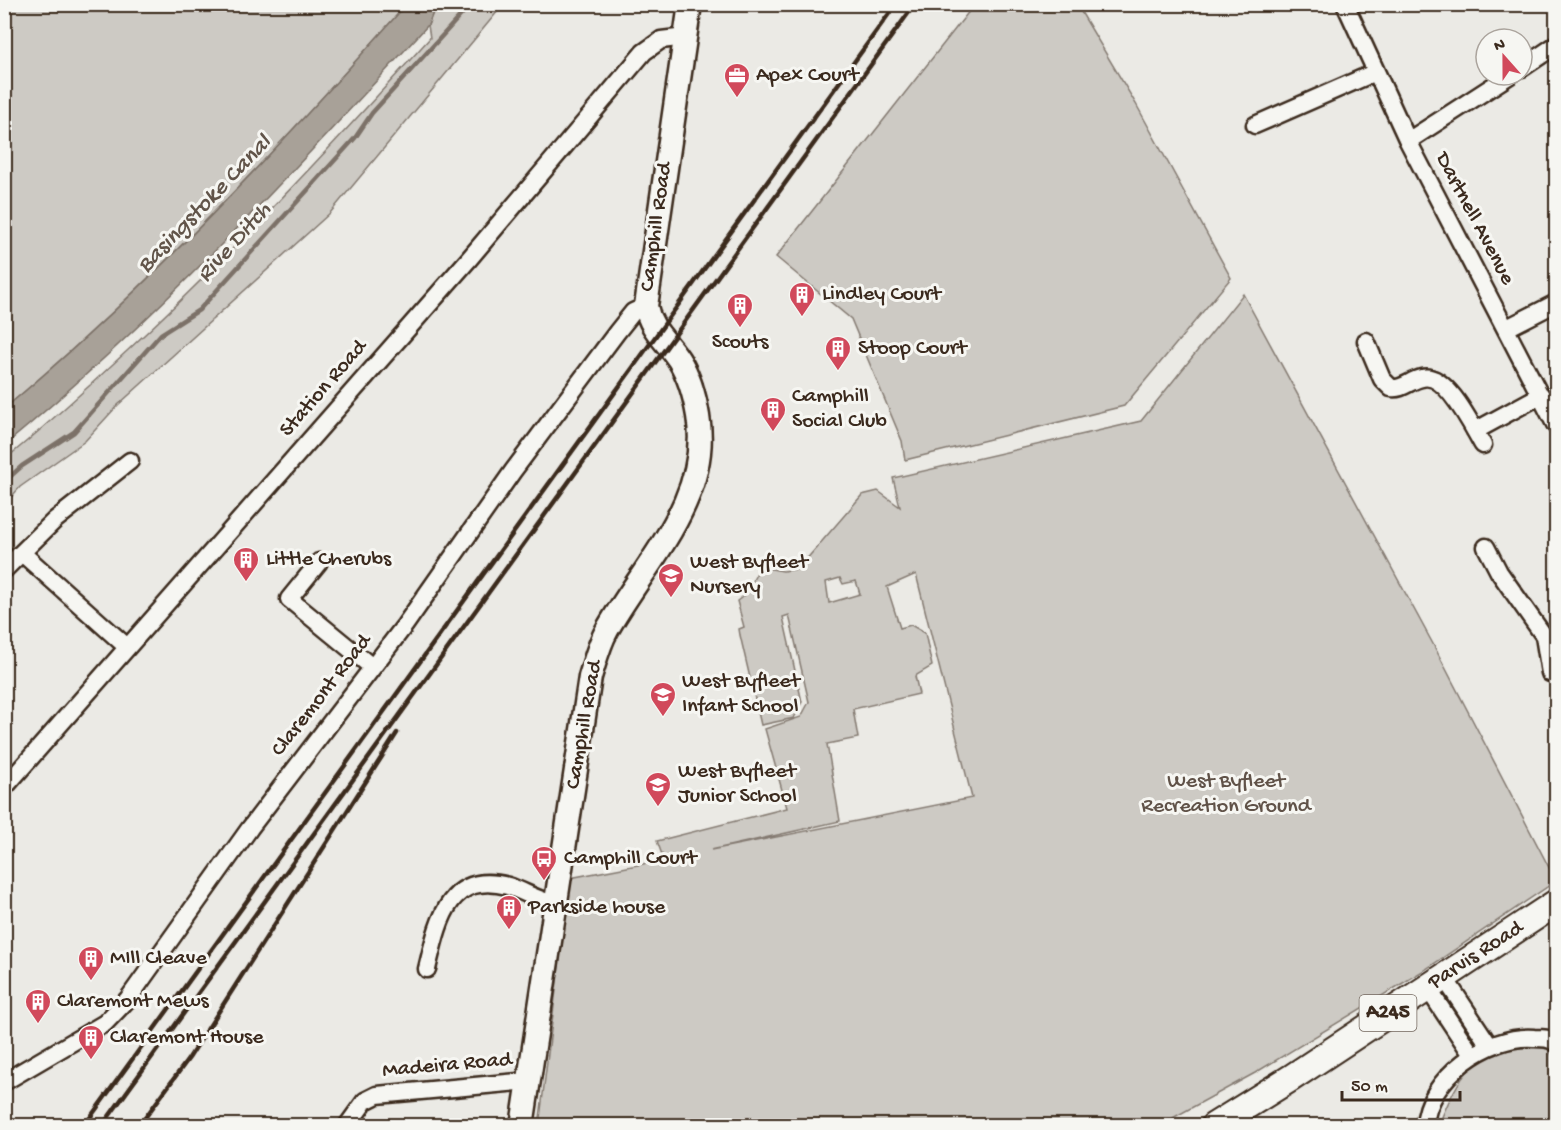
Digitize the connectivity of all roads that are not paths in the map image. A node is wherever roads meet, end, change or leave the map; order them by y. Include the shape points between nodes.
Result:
1 (690, 4) edge
2 (1345, 4) edge
3 (686, 38) junction
4 (1557, 45) edge
5 (1534, 60) edge
6 (1376, 72) junction
7 (1491, 87) edge
8 (1255, 125) dead end
9 (1408, 141) junction
10 (1557, 303) edge
11 (646, 306) junction
12 (1507, 328) junction
13 (1366, 341) dead end
14 (1541, 394) junction
15 (1557, 426) edge
16 (130, 461) dead end
17 (1486, 547) dead end
18 (22, 553) junction
19 (319, 562) dead end
20 (4, 570) edge
21 (1550, 633) edge
22 (128, 647) junction
23 (372, 668) junction
24 (1550, 673) dead end
25 (4, 788) edge
26 (1557, 903) edge
27 (556, 904) junction
28 (427, 969) dead end
29 (1436, 982) junction
30 (1557, 1042) edge
31 (1489, 1045) junction
32 (1472, 1055) junction
33 (529, 1081) junction
34 (4, 1082) edge
35 (347, 1125) edge
36 (522, 1125) edge
37 (1214, 1125) edge
38 (1425, 1125) edge

1 - 3 street, Camphill Road
2 - 6 street
3 - 11 street, Camphill Road
3 - 22 street, Station Road via 661,40 648,48 469,259
4 - 5 street
6 - 8 street
6 - 9 street
7 - 9 street, Dartnell Avenue
9 - 12 street, Dartnell Avenue
10 - 12 street
11 - 23 street, Claremont Road via 633,312 617,332
11 - 27 street, Camphill Road via 653,328 680,361 696,403 698,460 675,524 607,630 590,677
12 - 14 street, Dartnell Avenue
13 - 14 street via 1382,379 1390,388 1398,389 1423,377 1435,378 1445,386 1479,438
14 - 15 street, Dartnell Avenue
16 - 18 street via 55,520
17 - 21 street via 1513,593
18 - 20 street
18 - 22 street
19 - 23 street via 289,599
21 - 24 street
22 - 25 street, Station Road
23 - 34 street, Claremont Road via 250,828 128,999 105,1023
26 - 29 main road, Parvis Road / A245
27 - 28 street via 486,882 468,888 446,906 426,947
27 - 33 street, Camphill Road
29 - 31 street
29 - 32 street
29 - 37 main road, Parvis Road / A245
30 - 31 street via 1525,1037
31 - 32 street
32 - 38 street via 1438,1088
33 - 35 street, Madeira Road via 377,1095 364,1101
33 - 36 street, Camphill Road

